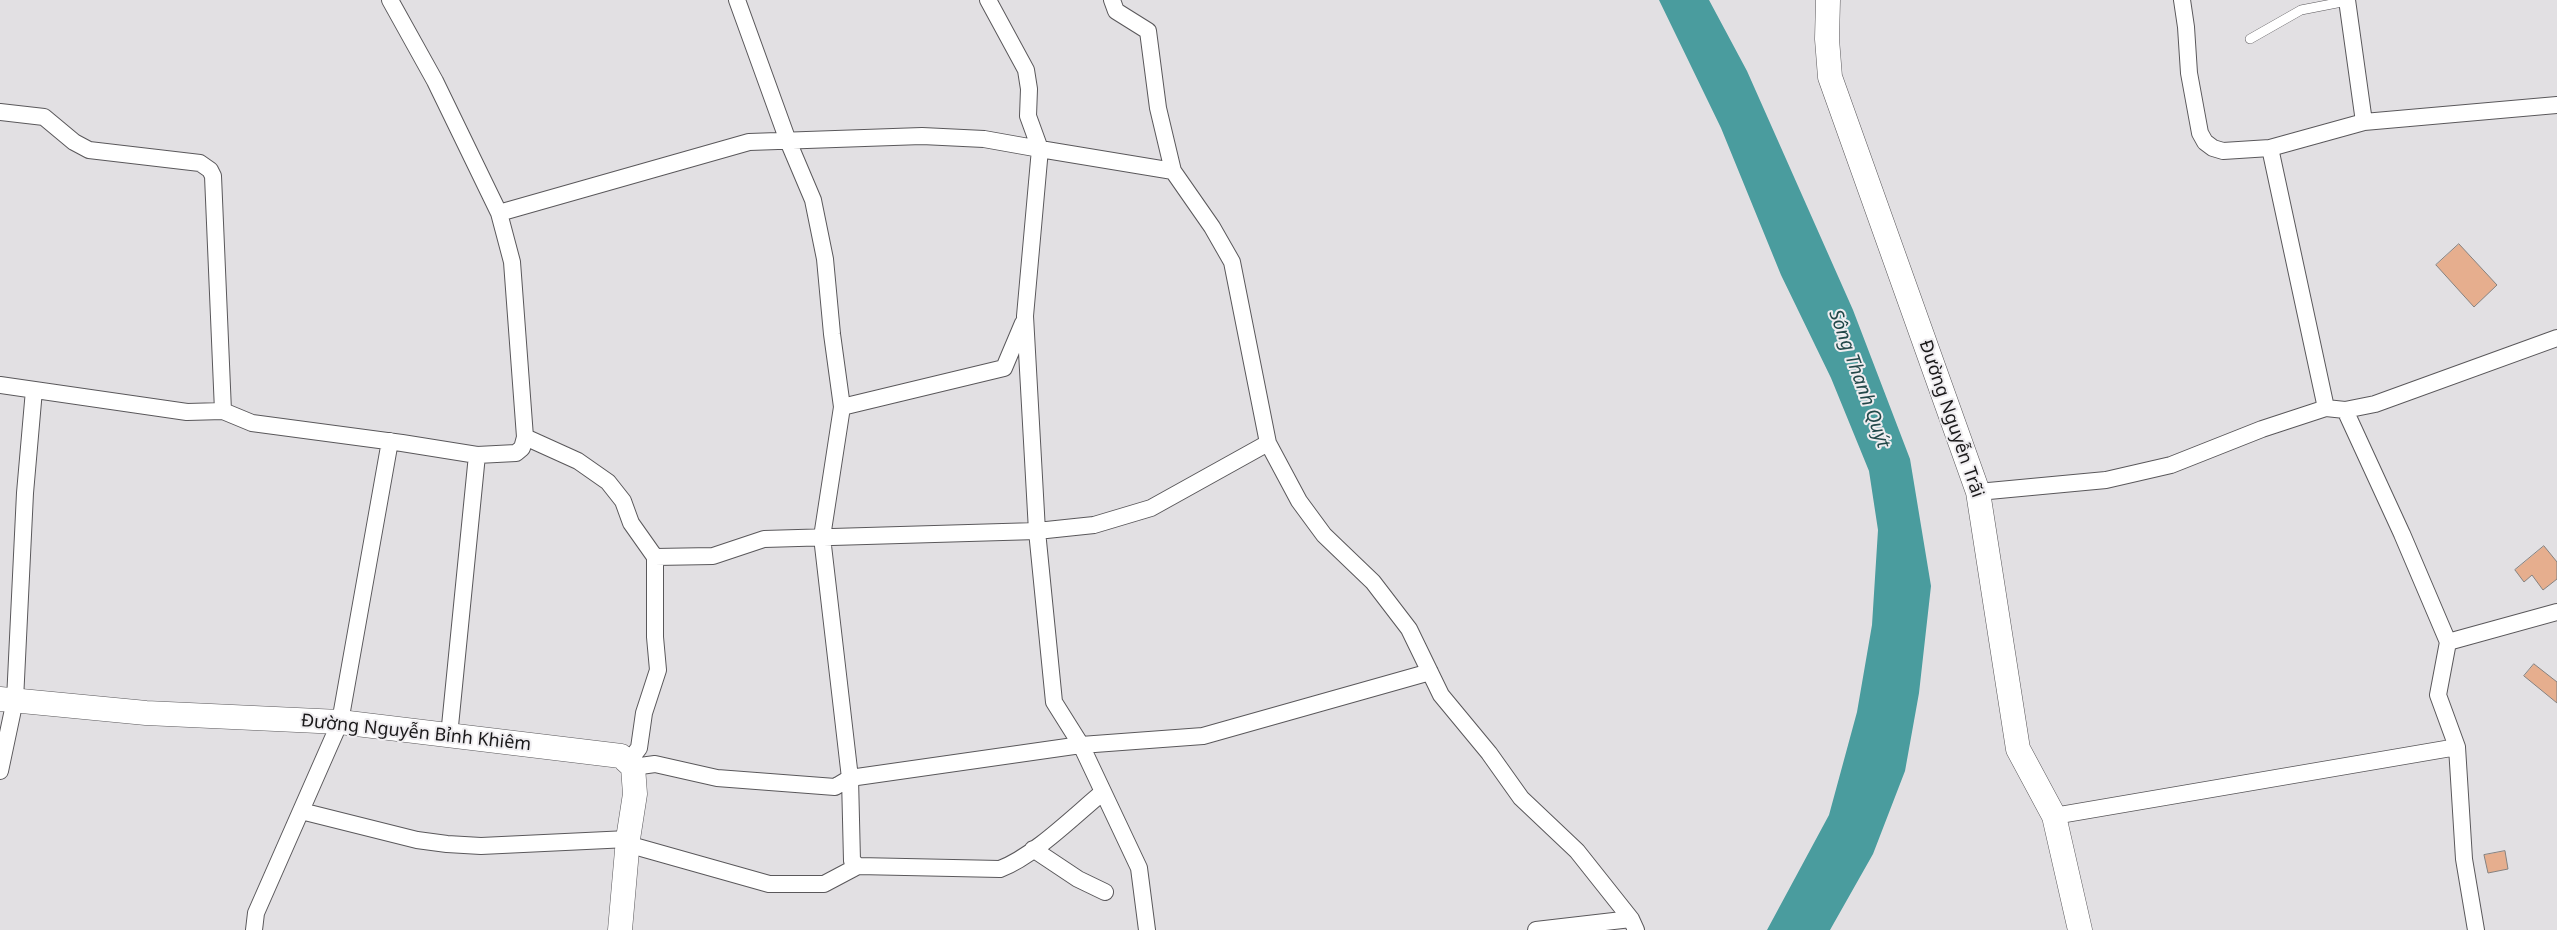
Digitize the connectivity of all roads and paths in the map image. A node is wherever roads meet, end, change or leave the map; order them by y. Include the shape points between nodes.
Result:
1 (390, 0) edge
2 (737, 0) edge
3 (988, 0) edge
4 (1112, 0) edge
5 (1828, 0) edge
6 (2182, 0) edge
7 (2347, 1) edge
8 (2250, 40) dead end
9 (2557, 105) edge
10 (0, 112) edge
11 (2364, 122) junction
12 (788, 141) junction
13 (2270, 148) junction
14 (1040, 149) junction
15 (1173, 171) junction
16 (499, 213) junction
17 (1025, 316) junction
18 (2557, 338) edge
19 (0, 385) edge
20 (34, 390) junction
21 (842, 407) junction
22 (2326, 408) junction
23 (2345, 410) junction
24 (222, 411) junction
25 (525, 437) junction
26 (390, 441) junction
27 (1268, 443) junction
28 (477, 456) junction
29 (1978, 492) junction
30 (1037, 530) junction
31 (822, 537) junction
32 (655, 557) junction
33 (2557, 612) edge
34 (2448, 642) junction
35 (1430, 672) junction
36 (7, 700) edge
37 (340, 722) junction
38 (449, 736) junction
39 (1081, 745) junction
40 (2457, 747) junction
41 (631, 764) junction
42 (0, 771) edge
43 (850, 778) junction
44 (1103, 792) junction
45 (301, 811) junction
46 (2054, 816) junction
47 (628, 842) junction
48 (1033, 850) junction
49 (858, 866) junction
50 (1105, 892) dead end
51 (1634, 925) edge
52 (254, 930) edge
53 (620, 930) edge
54 (1147, 930) edge
55 (1536, 930) edge
56 (2080, 930) edge
57 (2476, 930) edge

1 - 16 street via 435,81
2 - 12 street
3 - 14 street via 1026,70 1028,116
4 - 15 street via 1116,11 1148,31 1158,108
5 - 29 street, Đường Nguyễn Trãi via 1830,78
6 - 13 street via 2189,73 2200,133 2205,142 2223,151
7 - 8 lane via 2302,10
7 - 11 street
9 - 11 street
10 - 24 street via 44,117 89,150 200,163 210,170 213,176
11 - 13 street
12 - 14 street via 922,136 984,139
12 - 16 street via 749,142
12 - 21 street via 813,200 825,259
13 - 22 street
14 - 15 street
14 - 17 street
15 - 27 street via 1232,262
16 - 25 street via 512,262
17 - 21 street via 1004,368
17 - 30 street
18 - 23 street via 2375,404
19 - 20 street
20 - 24 street via 187,412
20 - 36 street
21 - 31 street
22 - 23 street
22 - 29 street via 2171,465 2106,480
23 - 34 street
24 - 26 street via 252,423
25 - 28 street via 522,448 516,453
25 - 32 street via 578,461 608,482 623,501 631,523
26 - 28 street
26 - 37 street
27 - 30 street via 1151,508 1094,525
27 - 35 street via 1299,501 1324,535 1373,582 1408,629
28 - 38 street
29 - 46 street, Đường Nguyễn Trãi via 2018,750
30 - 31 street
30 - 39 street via 1054,702
31 - 32 street via 764,539 713,556
31 - 43 street
32 - 41 street via 658,670 644,713 639,748
33 - 34 street
34 - 40 street via 2438,695
35 - 39 street via 1203,736
35 - 51 street via 1441,695 1521,798 1577,851
36 - 37 street, Đường Nguyễn Bỉnh Khiêm via 146,713
36 - 42 street
37 - 38 street, Đường Nguyễn Bỉnh Khiêm
37 - 45 street
38 - 41 street, Đường Nguyễn Bỉnh Khiêm via 611,754
39 - 43 street
39 - 44 street
40 - 46 street
40 - 57 street via 2464,859
41 - 43 street via 656,764 717,778 820,788 835,787
41 - 47 street via 635,794
43 - 49 street via 851,857
44 - 48 street
44 - 54 street via 1139,868
45 - 47 street via 417,840 448,844
45 - 52 street via 256,913
46 - 56 street, Đường Nguyễn Trãi
47 - 49 street via 769,884 824,884
47 - 53 street
48 - 49 street via 1000,869
48 - 50 street
51 - 55 street

